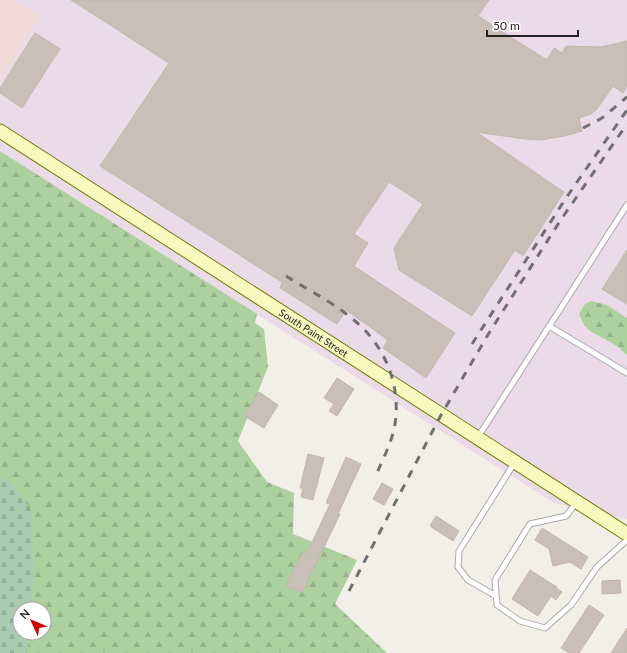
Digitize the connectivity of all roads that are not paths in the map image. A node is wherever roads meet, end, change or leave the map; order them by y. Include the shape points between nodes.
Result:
1 (0, 131) edge
2 (627, 205) edge
3 (549, 326) junction
4 (627, 373) edge
5 (477, 438) junction
6 (515, 462) junction
7 (578, 501) junction
8 (627, 534) edge
9 (627, 540) edge
10 (496, 596) junction

1 - 5 main road, South Paint Street
2 - 3 lane
3 - 4 lane
3 - 5 lane
5 - 6 main road, South Paint Street
6 - 7 main road, South Paint Street
6 - 10 lane via 459,551 458,567 468,580
7 - 8 main road, South Paint Street
7 - 10 lane via 566,516 530,524 495,580
9 - 10 lane via 597,567 571,605 545,628 520,621 497,605

